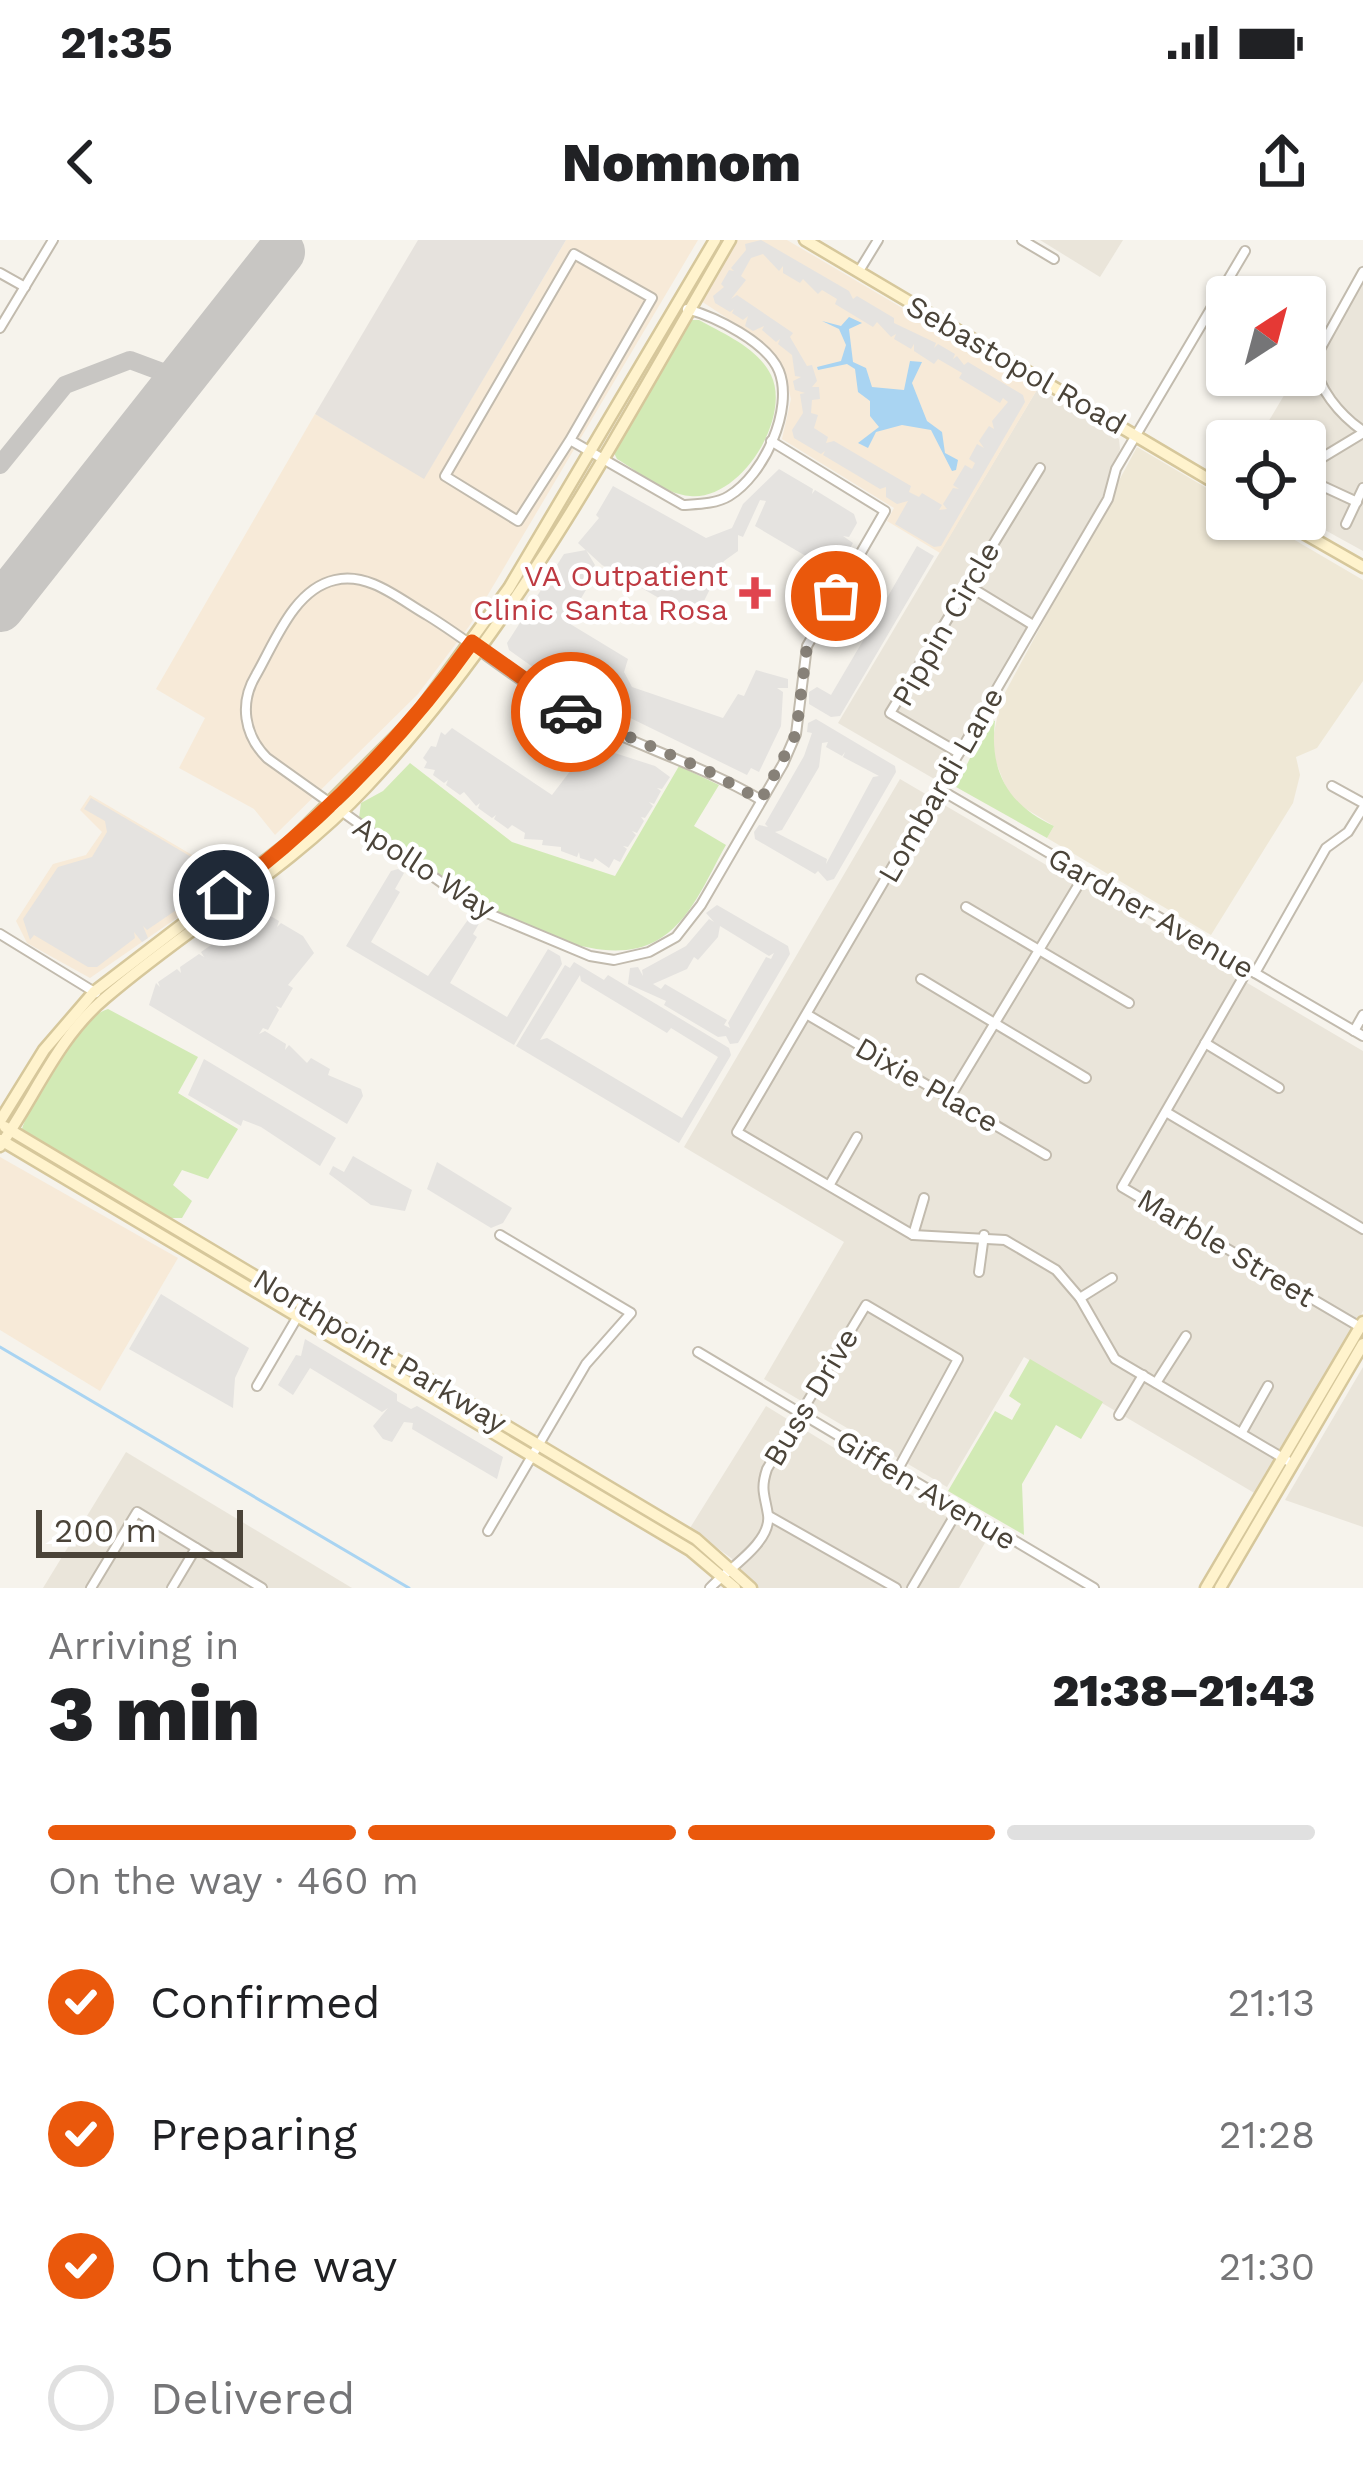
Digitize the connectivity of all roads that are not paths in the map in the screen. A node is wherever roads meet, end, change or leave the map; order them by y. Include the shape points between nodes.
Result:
1 (52, 240) edge
2 (715, 240) edge
3 (730, 240) edge
4 (806, 240) edge
5 (878, 240) edge
6 (1022, 240) edge
7 (1245, 251) dead end
8 (1054, 259) dead end
9 (859, 272) junction
10 (1363, 272) edge
11 (0, 273) edge
12 (25, 287) junction
13 (683, 307) junction
14 (0, 328) edge
15 (1363, 432) edge
16 (1135, 435) junction
17 (570, 440) junction
18 (771, 441) junction
19 (596, 455) junction
20 (1326, 455) edge
21 (1040, 467) dead end
22 (1206, 477) edge
23 (1326, 488) edge
24 (1363, 488) edge
25 (1357, 502) junction
26 (1346, 524) dead end
27 (1316, 540) edge
28 (1363, 567) edge
29 (967, 585) junction
30 (1033, 625) junction
31 (477, 646) junction
32 (959, 753) junction
33 (1331, 786) dead end
34 (939, 789) junction
35 (761, 800) junction
36 (1363, 805) edge
37 (336, 809) junction
38 (1085, 874) junction
39 (966, 907) dead end
40 (0, 934) edge
41 (1039, 950) junction
42 (1251, 971) junction
43 (921, 979) dead end
44 (99, 995) junction
45 (1129, 1003) dead end
46 (808, 1015) junction
47 (1363, 1016) edge
48 (995, 1022) junction
49 (1359, 1033) edge
50 (1205, 1043) junction
51 (1085, 1078) dead end
52 (1279, 1088) dead end
53 (950, 1097) junction
54 (1166, 1112) junction
55 (2, 1134) edge
56 (857, 1137) dead end
57 (1046, 1155) dead end
58 (830, 1184) junction
59 (923, 1198) dead end
60 (1363, 1229) edge
61 (500, 1235) dead end
62 (913, 1235) junction
63 (984, 1235) junction
64 (979, 1272) dead end
65 (1112, 1278) dead end
66 (1080, 1298) junction
67 (300, 1313) junction
68 (1362, 1324) edge
69 (1186, 1336) dead end
70 (1363, 1344) edge
71 (698, 1352) dead end
72 (1143, 1375) junction
73 (1156, 1383) junction
74 (257, 1386) dead end
75 (1268, 1386) dead end
76 (801, 1415) junction
77 (1119, 1415) dead end
78 (1242, 1432) junction
79 (536, 1450) junction
80 (1289, 1461) junction
81 (897, 1472) junction
82 (958, 1510) junction
83 (769, 1516) junction
84 (488, 1531) dead end
85 (196, 1548) junction
86 (726, 1570) junction
87 (91, 1588) edge
88 (172, 1588) edge
89 (262, 1588) edge
90 (710, 1588) edge
91 (735, 1588) edge
92 (751, 1588) edge
93 (896, 1588) edge
94 (912, 1588) edge
95 (1094, 1588) edge
96 (1206, 1588) edge
97 (1220, 1588) edge

1 - 12 street
2 - 13 street
3 - 13 street
4 - 9 street, Sebastopol Road
5 - 9 street
6 - 8 street
7 - 16 street, Lombardi Lane
9 - 16 street, Sebastopol Road
10 - 15 street via 1314,360 1316,376
11 - 12 street
12 - 14 street
13 - 18 street via 764,350 778,369 784,413
13 - 19 street
15 - 20 street
16 - 22 street, Sebastopol Road
16 - 30 street, Lombardi Lane via 1108,499
17 - 17 street via 518,521 445,476 574,254 652,298
17 - 19 street
18 - 19 street via 745,481 709,503 683,505
18 - 35 street, Apollo Way via 885,511 807,646 796,734
19 - 31 street
21 - 29 street, Pippin Circle
23 - 25 street
24 - 25 street
25 - 26 street
27 - 28 street
29 - 30 street
29 - 32 street, Pippin Circle via 890,713
30 - 32 street, Lombardi Lane
31 - 35 street, Apollo Way via 576,715
31 - 37 street
31 - 37 street, Apollo Way via 365,580 335,580 302,598 252,681 246,722 263,754
32 - 34 street, Lombardi Lane
33 - 36 street
34 - 38 street, Gardner Avenue
34 - 46 street, Lombardi Lane
35 - 37 street, Apollo Way via 676,937 614,960 480,910
36 - 42 street, Marble Street via 1348,832 1326,848
37 - 44 street
38 - 41 street
38 - 42 street, Gardner Avenue
39 - 41 street
40 - 44 street
41 - 45 street
41 - 48 street
42 - 49 street, Gardner Avenue
42 - 50 street, Marble Street
43 - 48 street
44 - 55 street
46 - 53 street, Dixie Place
46 - 58 street, Lombardi Lane via 737,1132
47 - 49 street
48 - 51 street
48 - 53 street
50 - 52 street
50 - 54 street, Marble Street
53 - 57 street, Dixie Place
54 - 60 street
54 - 68 street, Marble Street via 1122,1187
55 - 67 street, Northpoint Parkway
55 - 79 street, Northpoint Parkway
56 - 58 street
58 - 62 street
59 - 62 street
61 - 79 street via 631,1313 586,1364
62 - 63 street
63 - 64 street
63 - 66 street via 1056,1270
65 - 66 street
66 - 72 street via 1115,1359
67 - 74 street
67 - 79 street, Northpoint Parkway
68 - 80 street
69 - 73 street
70 - 80 street
71 - 76 street, Giffen Avenue
72 - 73 street
72 - 77 street
73 - 78 street
75 - 78 street
76 - 81 street, Giffen Avenue
76 - 81 street, Buss Drive via 866,1305 958,1358
76 - 83 street, Buss Drive via 760,1489
78 - 80 street
79 - 84 street
79 - 86 street, Northpoint Parkway
80 - 96 street
80 - 97 street
81 - 82 street, Giffen Avenue
82 - 94 street
82 - 95 street, Giffen Avenue
83 - 86 street via 754,1546
83 - 93 street
85 - 87 street via 137,1512
85 - 88 street
85 - 89 street
86 - 90 street
86 - 91 street, Northpoint Parkway
86 - 92 street, Northpoint Parkway

